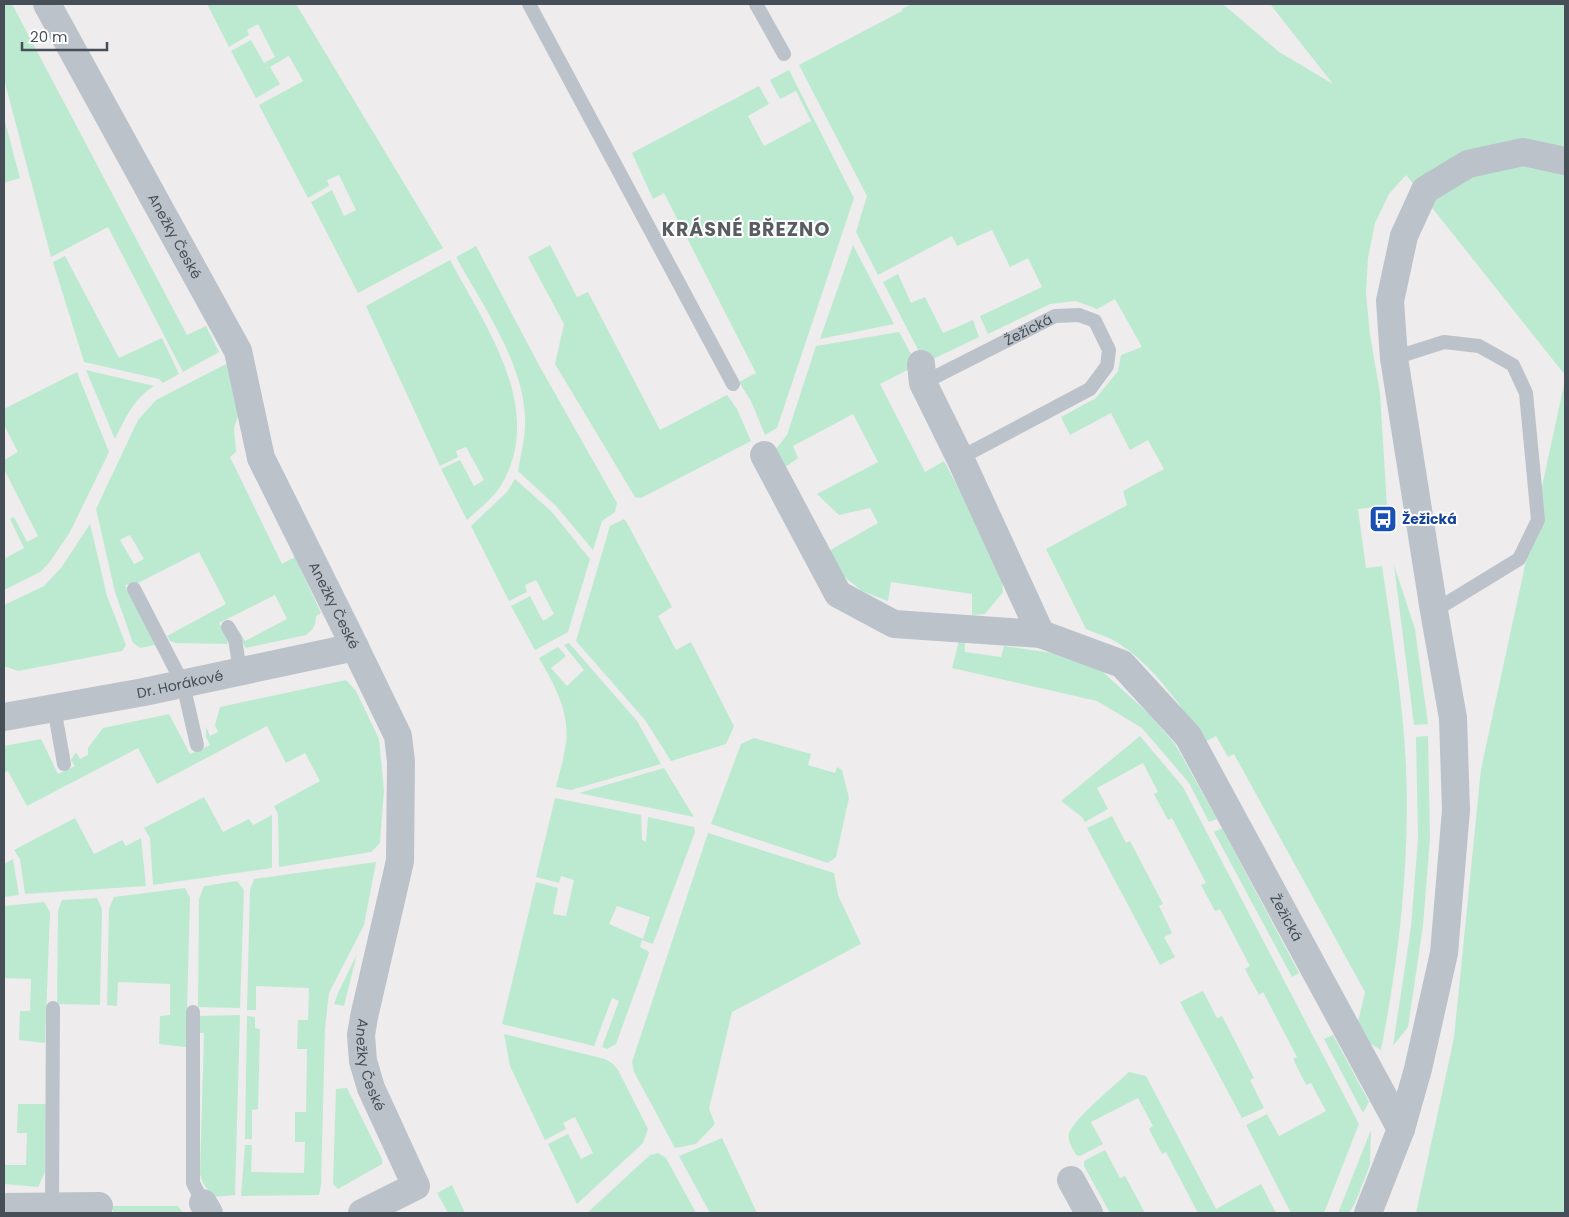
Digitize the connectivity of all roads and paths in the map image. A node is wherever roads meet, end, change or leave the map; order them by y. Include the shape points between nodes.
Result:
1 (47, 4) edge
2 (529, 4) edge
3 (756, 4) edge
4 (784, 54) dead end
5 (1565, 161) edge
6 (1394, 358) junction
7 (922, 374) joint
8 (734, 384) dead end
9 (764, 455) dead end
10 (960, 458) junction
11 (134, 589) dead end
12 (1434, 611) junction
13 (228, 626) dead end
14 (1041, 634) junction
15 (355, 646) junction
16 (240, 671) junction
17 (183, 684) junction
18 (54, 708) junction
19 (4, 717) edge
20 (197, 746) dead end
21 (64, 764) dead end
22 (53, 1008) dead end
23 (193, 1012) dead end
24 (1401, 1130) junction
25 (1071, 1180) dead end
26 (99, 1206) dead end
27 (4, 1207) edge
28 (52, 1208) junction
29 (206, 1208) edge
30 (362, 1213) edge
31 (1089, 1213) edge
32 (1368, 1213) edge

1 - 15 street, Anežky České via 238,351 261,458
2 - 8 lane
3 - 4 lane
5 - 6 street via 1523,152 1468,164 1426,190 1404,236 1390,300
6 - 12 street
6 - 12 lane via 1444,342 1479,346 1513,365 1526,393 1538,520 1519,560
7 - 10 street, Žežická
7 - 10 lane, Žežická via 1054,316 1079,315 1095,321 1110,350 1108,366 1090,388
9 - 14 street, Žežická via 838,594 894,624
10 - 14 street, Žežická
11 - 17 lane
12 - 24 street via 1452,718 1456,810 1444,953
13 - 16 lane via 235,639
14 - 24 street, Žežická via 1122,664 1188,736
15 - 16 street, Dr. Horákové
15 - 30 street, Anežky České via 398,736 401,762 400,861 364,1017 361,1035 363,1061 371,1088 416,1186
16 - 17 street, Dr. Horákové
17 - 18 street, Dr. Horákové
17 - 20 lane
18 - 19 street, Dr. Horákové
18 - 21 lane
22 - 28 lane
23 - 29 lane via 193,1183
24 - 32 street
25 - 31 street
26 - 28 street
27 - 28 street

